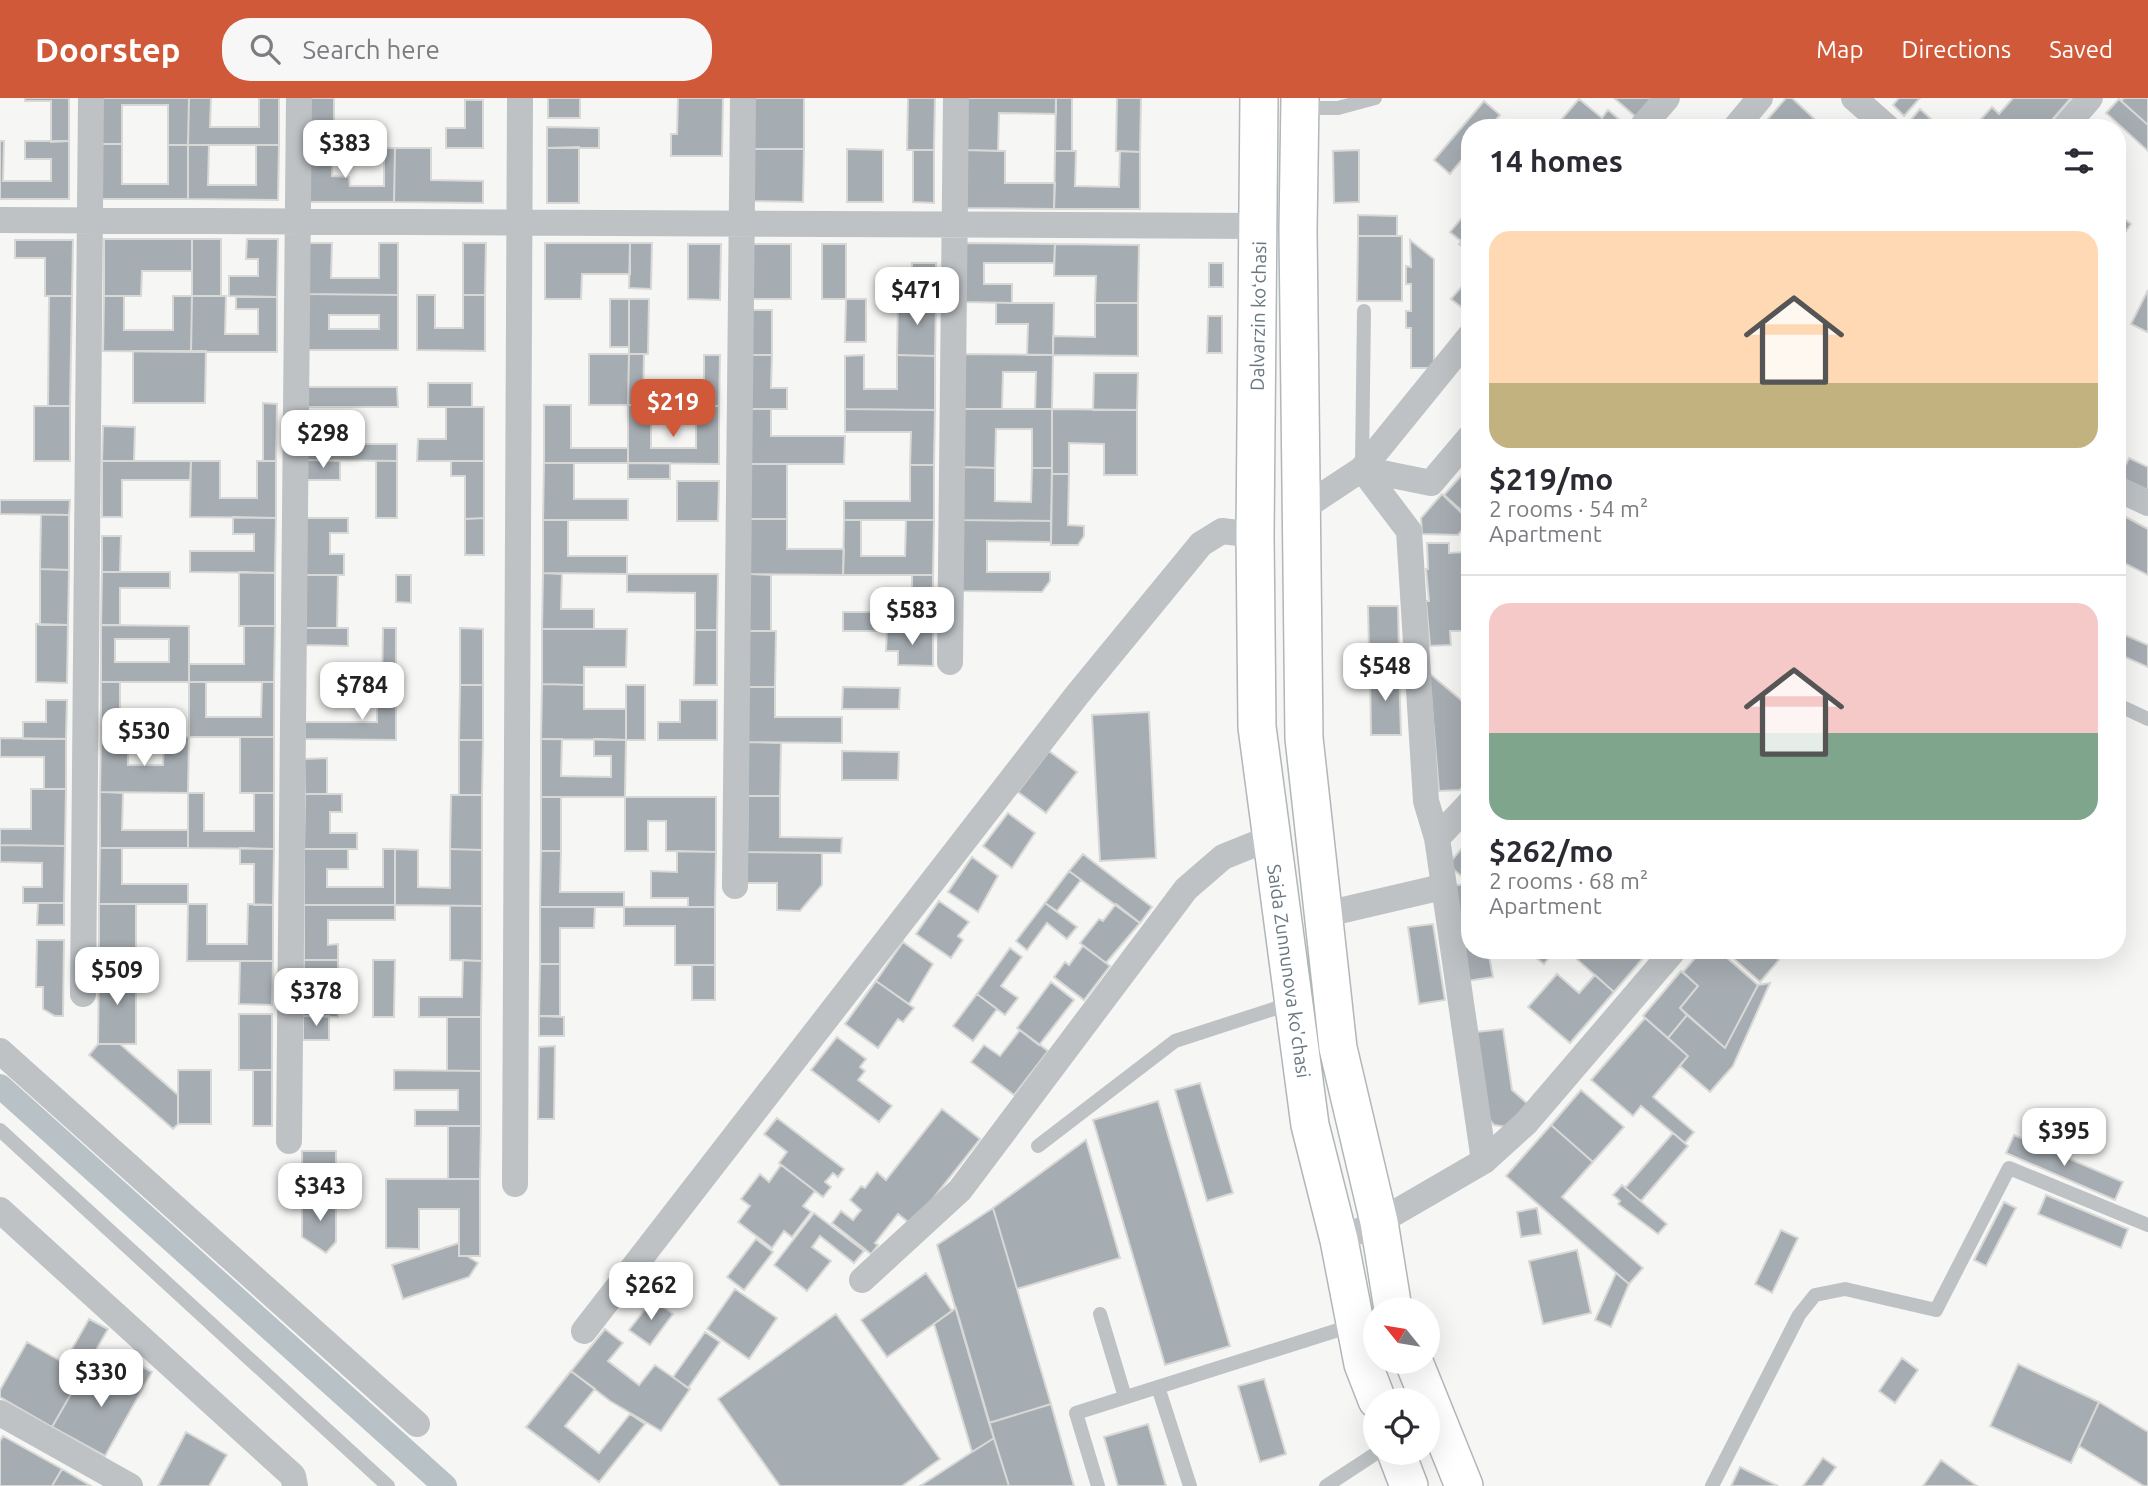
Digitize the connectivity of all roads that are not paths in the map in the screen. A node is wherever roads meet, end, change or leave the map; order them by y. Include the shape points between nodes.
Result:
1 (91, 98) edge
2 (299, 98) edge
3 (520, 98) edge
4 (743, 98) edge
5 (956, 98) edge
6 (1259, 98) edge
7 (1375, 98) edge
8 (1667, 98) edge
9 (1760, 98) edge
10 (1854, 98) edge
11 (2090, 98) edge
12 (1300, 103) edge
13 (1649, 119) edge
14 (1742, 119) edge
15 (1878, 119) edge
16 (2072, 119) edge
17 (0, 220) edge
18 (91, 221) junction
19 (299, 221) junction
20 (520, 222) junction
21 (743, 223) junction
22 (956, 224) junction
23 (1260, 226) junction
24 (1364, 311) dead end
25 (1461, 348) edge
26 (1461, 448) edge
27 (1362, 469) junction
28 (2126, 493) edge
29 (2148, 503) edge
30 (1303, 508) junction
31 (1255, 534) junction
32 (950, 662) dead end
33 (2126, 709) edge
34 (2148, 719) edge
35 (1304, 738) junction
36 (1259, 746) junction
37 (1461, 813) edge
38 (1270, 838) junction
39 (1437, 838) junction
40 (734, 886) dead end
41 (1442, 887) junction
42 (1322, 915) junction
43 (1666, 959) edge
44 (83, 994) dead end
45 (1293, 1002) junction
46 (0, 1051) edge
47 (0, 1130) edge
48 (289, 1141) dead end
49 (1038, 1146) dead end
50 (1484, 1161) junction
51 (515, 1184) dead end
52 (0, 1210) edge
53 (1379, 1222) junction
54 (2148, 1225) edge
55 (1339, 1240) junction
56 (862, 1280) dead end
57 (1392, 1297) edge
58 (1100, 1314) dead end
59 (1355, 1324) junction
60 (584, 1331) dead end
61 (1363, 1345) edge
62 (1418, 1374) edge
63 (1158, 1387) junction
64 (1125, 1397) junction
65 (0, 1413) edge
66 (417, 1424) dead end
67 (1363, 1462) edge
68 (1401, 1465) edge
69 (1459, 1484) edge
70 (130, 1486) edge
71 (295, 1486) edge
72 (388, 1486) edge
73 (1098, 1486) edge
74 (1190, 1486) edge
75 (1326, 1486) edge
76 (1409, 1486) edge
77 (1712, 1486) edge

1 - 18 street
2 - 19 street
3 - 20 street
4 - 21 street
5 - 22 street
6 - 23 main road, Dalvarzin koʻchasi
7 - 12 lane via 1338,108
8 - 13 street
9 - 14 street
10 - 15 street
11 - 16 street
12 - 30 main road, Dalvarzin koʻchasi
17 - 18 street
18 - 19 street
18 - 44 street
19 - 20 street
19 - 48 street
20 - 21 street
20 - 51 street
21 - 22 street
21 - 40 street
22 - 23 street
22 - 32 street
23 - 31 main road, Dalvarzin koʻchasi
24 - 27 lane
25 - 27 street
26 - 27 street via 1431,483
27 - 30 street
27 - 39 street via 1409,531 1426,801
28 - 29 street
30 - 35 main road, Saida Zunnunova ko'chasi
31 - 36 main road, Saida Zunnunova ko'chasi
31 - 60 street via 1222,531 1200,544 1077,695
33 - 34 lane
35 - 36 main road
35 - 42 main road, Saida Zunnunova ko'chasi
36 - 38 main road, Saida Zunnunova ko'chasi
37 - 39 street
38 - 45 main road, Saida Zunnunova ko'chasi
38 - 56 street via 1223,857 1186,889 960,1191
39 - 41 street
41 - 42 street
41 - 50 street
42 - 53 main road, Saida Zunnunova ko'chasi via 1338,1048
43 - 50 street via 1526,1123
45 - 49 lane via 1175,1041
45 - 55 main road, Saida Zunnunova ko'chasi via 1310,1125
46 - 66 street
47 - 72 lane
50 - 53 street
52 - 71 street via 293,1476
53 - 55 street
53 - 57 main road, Saida Zunnunova ko'chasi
54 - 77 lane via 2009,1168 1936,1310 1845,1289 1815,1295 1799,1315
55 - 59 main road, Saida Zunnunova ko'chasi
58 - 64 lane
59 - 61 main road, Saida Zunnunova ko'chasi
59 - 63 lane
62 - 69 main road
63 - 64 lane
63 - 74 lane
64 - 73 lane via 1076,1413
65 - 70 street
67 - 75 lane
68 - 76 main road

